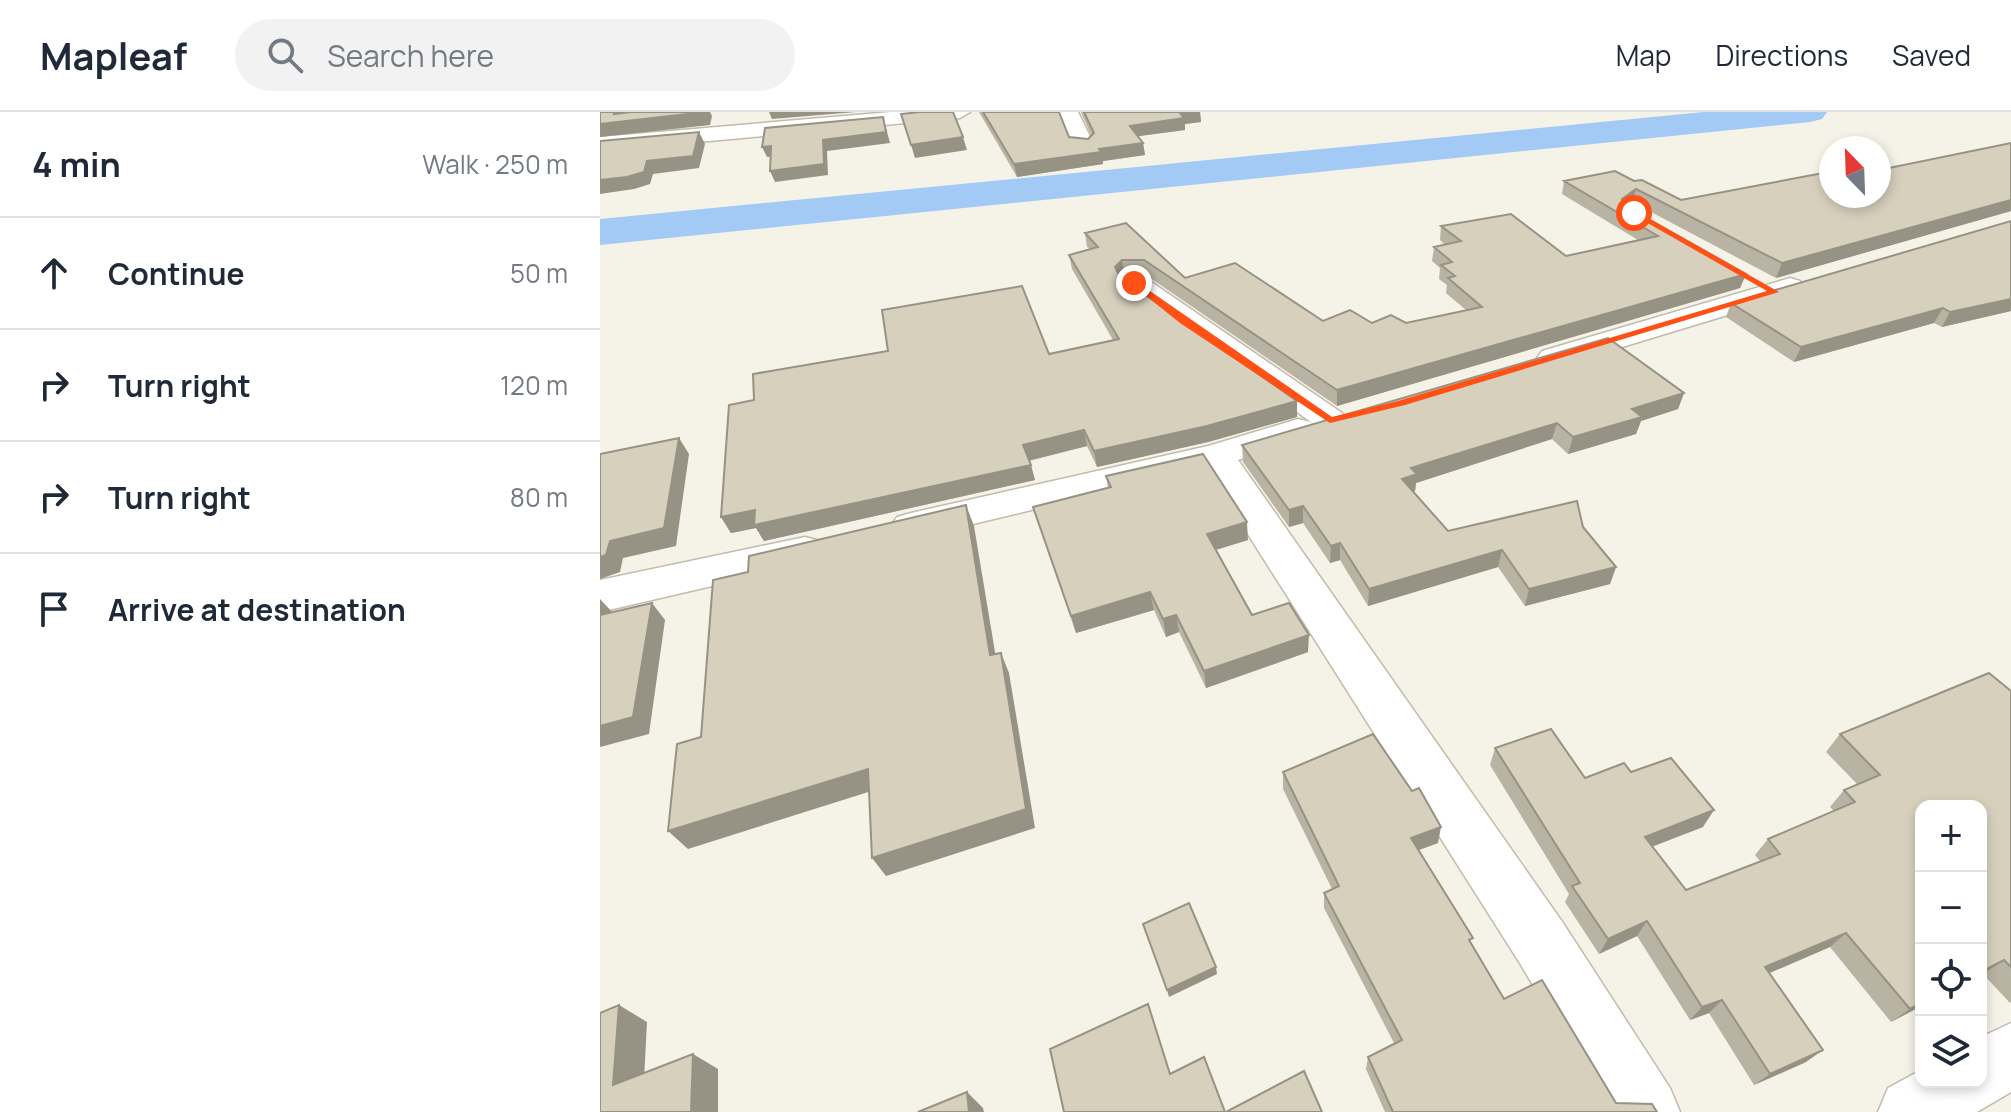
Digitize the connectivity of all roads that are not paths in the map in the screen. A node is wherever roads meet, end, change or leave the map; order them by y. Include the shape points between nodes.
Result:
1 (682, 112) edge
2 (960, 112) edge
3 (1068, 112) edge
4 (666, 137) junction
5 (1082, 143) edge
6 (600, 144) edge
7 (1736, 270) edge
8 (1819, 279) edge
9 (1134, 283) edge
10 (1774, 292) junction
11 (1521, 367) edge
12 (1216, 455) junction
13 (880, 534) edge
14 (835, 544) edge
15 (600, 596) edge
16 (2011, 1056) edge
17 (1987, 1070) edge
18 (1954, 1088) edge
19 (1646, 1112) edge
20 (1912, 1112) edge

1 - 4 street
2 - 4 street
3 - 5 street
4 - 6 street
7 - 10 street
8 - 10 street
9 - 12 street via 1184,322 1344,417
10 - 11 street
12 - 13 street
12 - 19 street via 1542,944
14 - 15 street
16 - 17 street
18 - 20 street

